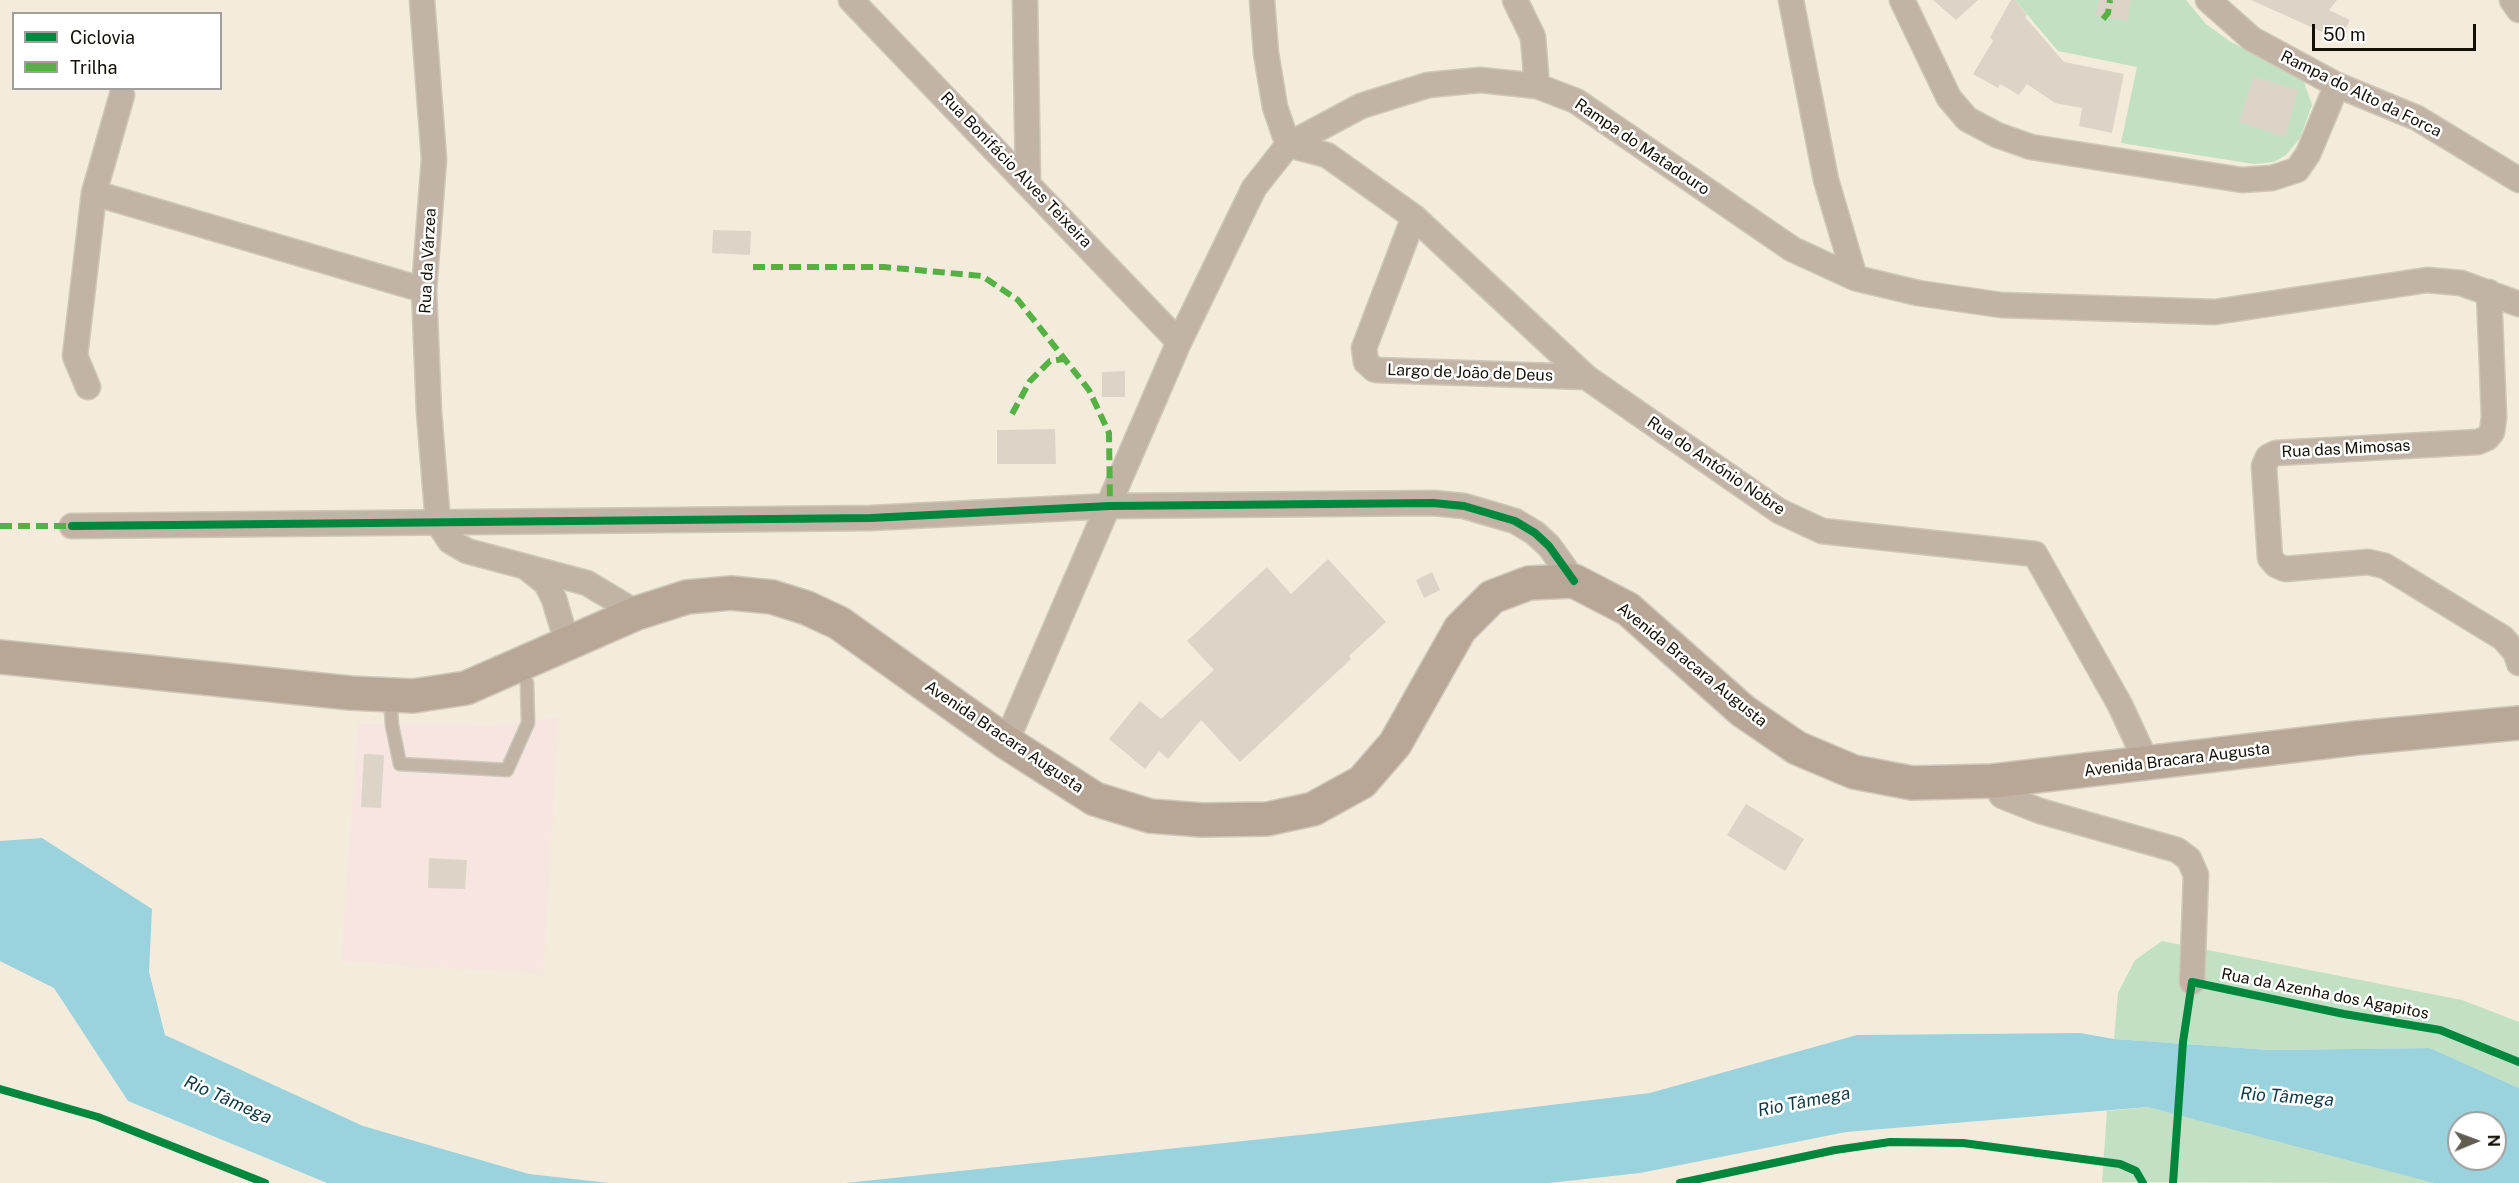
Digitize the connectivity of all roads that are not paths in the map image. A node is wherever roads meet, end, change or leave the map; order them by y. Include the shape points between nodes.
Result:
1 (422, 0) edge
2 (851, 0) edge
3 (1025, 0) edge
4 (1262, 0) edge
5 (1515, 0) edge
6 (1791, 0) edge
7 (1902, 0) edge
8 (2208, 0) edge
9 (2512, 0) edge
10 (2519, 10) edge
11 (2337, 85) junction
12 (1537, 86) junction
13 (122, 95) dead end
14 (1288, 145) junction
15 (2519, 180) edge
16 (1028, 182) junction
17 (94, 193) junction
18 (1414, 217) junction
19 (1855, 278) junction
20 (424, 290) junction
21 (2489, 292) junction
22 (2519, 304) edge
23 (1179, 342) junction
24 (1586, 377) junction
25 (88, 387) dead end
26 (1110, 506) junction
27 (438, 523) junction
28 (72, 526) dead end
29 (526, 567) junction
30 (1574, 581) junction
31 (637, 613) junction
32 (568, 646) junction
33 (0, 657) edge
34 (2519, 663) edge
35 (520, 666) junction
36 (390, 697) junction
37 (2519, 723) edge
38 (1006, 742) junction
39 (2147, 763) junction
40 (1993, 781) junction
41 (2192, 982) dead end

1 - 20 street, Rua da Várzea via 434,159
2 - 16 street, Rua Bonifácio Alves Teixeira
3 - 16 street
4 - 14 street via 1275,107
5 - 12 street via 1533,38
6 - 19 street via 1826,180
7 - 11 street via 1949,98 1967,119 2031,147 2242,180 2272,178 2297,170 2308,154
8 - 11 street, Rampa do Alto da Forca via 2252,39
9 - 10 street
11 - 15 street, Rampa do Alto da Forca via 2417,118
12 - 14 street, Rampa do Matadouro via 1480,80 1428,85 1361,106
12 - 19 street, Rampa do Matadouro via 1576,101 1792,249
13 - 17 street
14 - 18 street, Rua do António Nobre via 1327,155
14 - 23 street, Rampa do Matadouro via 1254,188
16 - 23 street, Rua Bonifácio Alves Teixeira
17 - 20 street
17 - 25 street via 75,356
18 - 24 street, Rua do António Nobre
18 - 24 street, Largo de João de Deus via 1364,348 1366,362 1375,370
19 - 21 street, Rampa do Matadouro via 1918,293 2001,305 2171,312 2216,312 2427,280 2461,283
20 - 27 street, Rua da Várzea
21 - 22 street, Rampa do Matadouro
21 - 34 street, Rua das Mimosas via 2492,432 2478,442 2276,453 2268,457 2264,466 2270,558 2285,569 2368,562 2385,566 2503,638
23 - 26 street, Rampa do Matadouro
24 - 39 street, Rua do António Nobre via 1779,511 1822,531 2035,554 2120,705
26 - 27 street via 872,518
26 - 30 street via 1405,502 1464,507 1515,521 1535,533 1562,561
26 - 38 street, Rampa do Matadouro
27 - 28 street
27 - 29 street via 450,541 467,551
29 - 31 street via 587,583
29 - 32 street via 546,583
30 - 38 main road, Avenida Bracara Augusta via 1529,583 1492,597 1460,629 1395,744 1362,782 1313,809 1266,819 1150,816 1095,799
30 - 40 main road, Avenida Bracara Augusta via 1628,609 1743,711 1797,748 1854,772 1912,783
31 - 32 main road, Avenida Bracara Augusta
31 - 38 main road, Avenida Bracara Augusta via 687,597 731,593 772,597 807,608 839,623
32 - 35 main road, Avenida Bracara Augusta
33 - 36 main road, Avenida Bracara Augusta
35 - 36 main road, Avenida Bracara Augusta via 466,688
35 - 36 lane via 527,683 528,723 507,770 400,764
37 - 39 main road, Avenida Bracara Augusta
39 - 40 main road, Avenida Bracara Augusta
40 - 41 street via 2002,796 2040,812 2177,850 2189,859 2196,875

